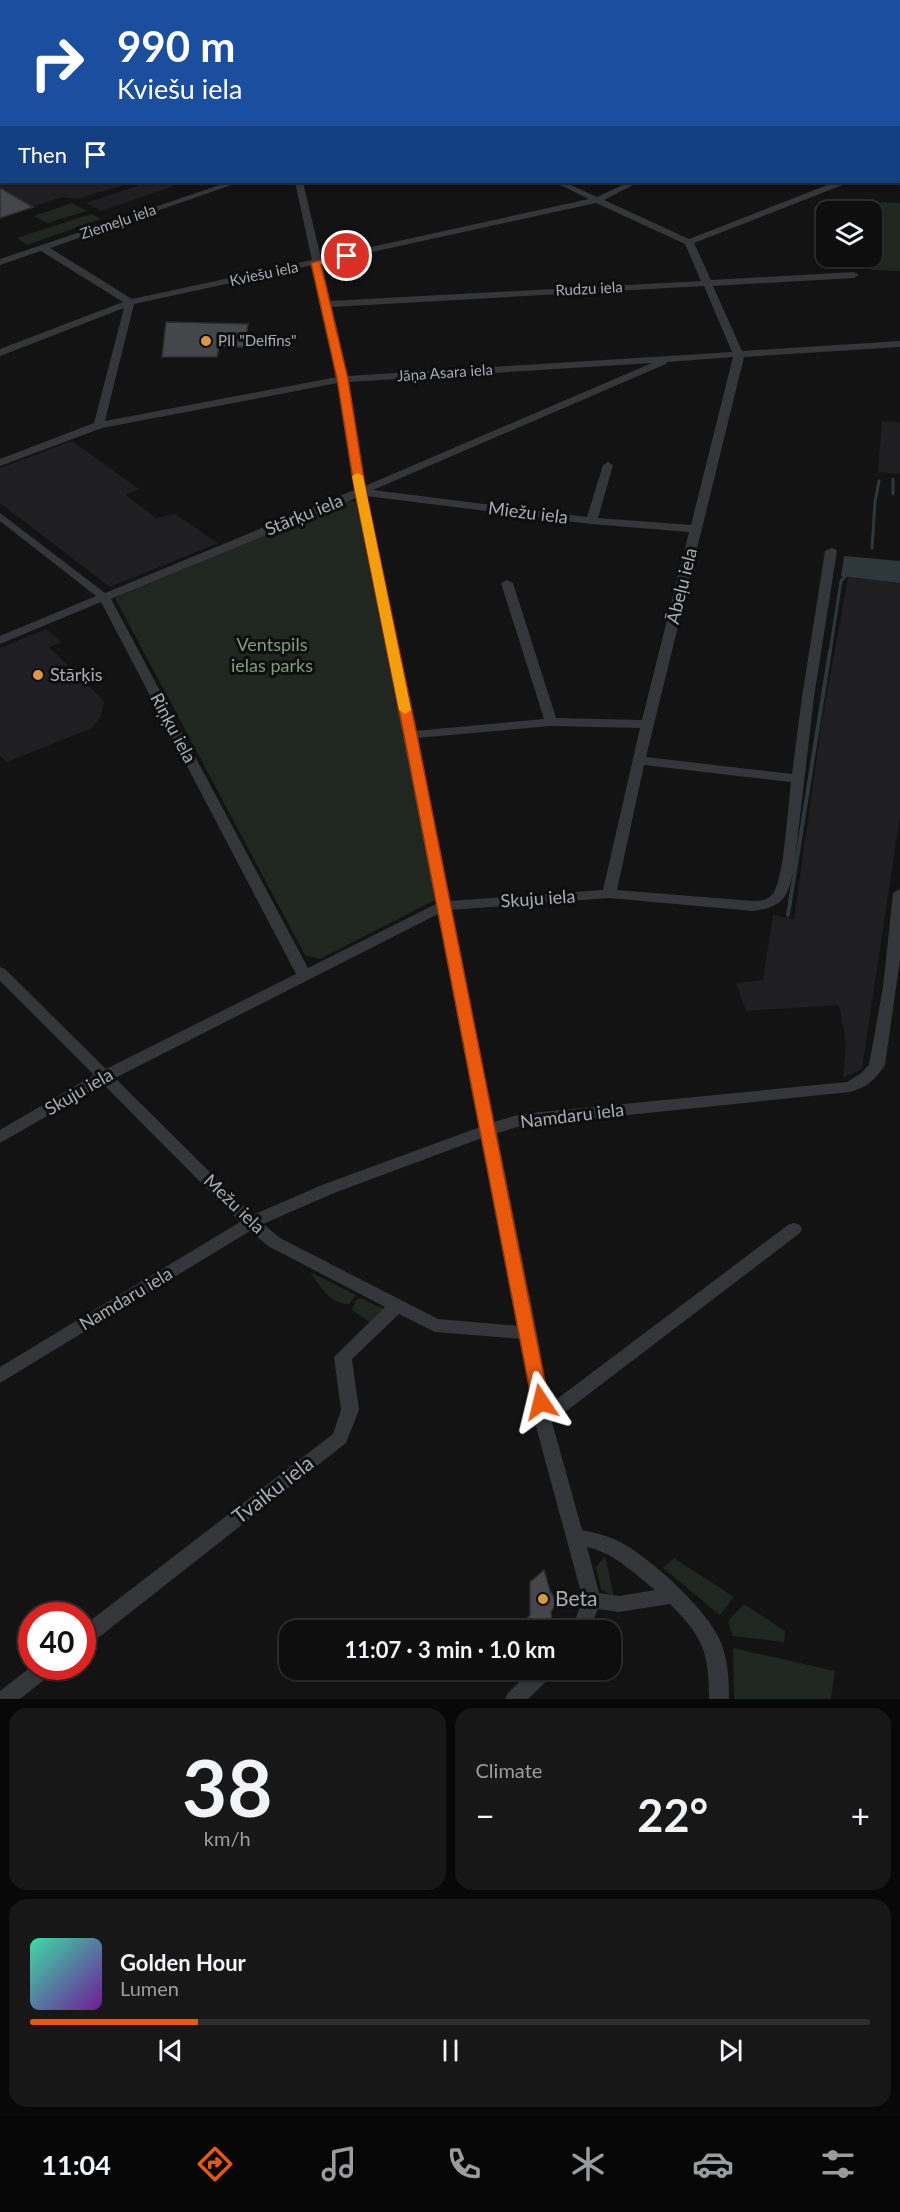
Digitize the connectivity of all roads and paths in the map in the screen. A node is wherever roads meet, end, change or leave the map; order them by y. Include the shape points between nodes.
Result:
1 (233, 183) edge
2 (300, 183) edge
3 (560, 183) edge
4 (633, 183) edge
5 (839, 183) edge
6 (597, 200) junction
7 (689, 242) junction
8 (43, 248) junction
9 (0, 262) edge
10 (316, 263) junction
11 (854, 275) dead end
12 (708, 283) junction
13 (130, 303) junction
14 (325, 304) junction
15 (900, 344) edge
16 (0, 353) edge
17 (739, 355) junction
18 (672, 358) junction
19 (342, 379) junction
20 (99, 425) junction
21 (0, 463) edge
22 (608, 465) dead end
23 (360, 492) junction
24 (0, 516) edge
25 (591, 520) junction
26 (696, 529) junction
27 (831, 551) dead end
28 (507, 583) dead end
29 (105, 598) junction
30 (0, 640) edge
31 (551, 722) junction
32 (647, 724) junction
33 (411, 735) junction
34 (639, 760) junction
35 (798, 779) junction
36 (900, 893) edge
37 (609, 894) junction
38 (443, 906) junction
39 (0, 972) edge
40 (304, 975) junction
41 (105, 1076) junction
42 (488, 1130) junction
43 (3, 1132) edge
44 (251, 1222) junction
45 (794, 1229) dead end
46 (397, 1306) junction
47 (529, 1333) junction
48 (0, 1376) edge
49 (543, 1419) junction
50 (576, 1537) junction
51 (671, 1596) junction
52 (592, 1600) junction
53 (584, 1620) edge
54 (96, 1628) edge
55 (29, 1680) edge
56 (535, 1680) edge
57 (5, 1699) edge
58 (515, 1699) edge
59 (719, 1699) edge

1 - 8 street, Ziemeļu iela
2 - 10 street
3 - 6 street
4 - 6 street, Kviešu iela
5 - 7 street
6 - 7 street
6 - 10 street, Kviešu iela
7 - 12 street
8 - 9 street, Ziemeļu iela
8 - 13 street
10 - 13 street, Kviešu iela
10 - 14 street
11 - 12 street, Rudzu iela
12 - 14 street, Rudzu iela
12 - 17 street
13 - 16 street, Kviešu iela
13 - 20 street
14 - 19 street
15 - 17 street, Jāņa Asara iela
17 - 18 street, Jāņa Asara iela
17 - 26 street, Ābeļu iela
18 - 19 street, Jāņa Asara iela
18 - 23 street, Stārķu iela
19 - 20 street, Jāņa Asara iela
19 - 23 street
20 - 21 street, Jāņa Asara iela
22 - 25 street
23 - 25 street, Miežu iela
23 - 29 street, Stārķu iela
23 - 33 street
24 - 29 street, Riņķu iela
25 - 26 street, Miežu iela
26 - 32 street, Ābeļu iela
27 - 35 street, Skuju iela
28 - 31 street
29 - 30 street, Stārķu iela
29 - 40 street, Riņķu iela
31 - 32 street
31 - 33 street
32 - 34 street, Ābeļu iela
33 - 38 street
34 - 35 street
34 - 37 street, Ābeļu iela
35 - 37 street, Skuju iela via 787,868 781,895 773,902 753,906
36 - 42 street, Namdaru iela via 877,1065 865,1079 850,1087 521,1120
37 - 38 street, Skuju iela
38 - 40 street, Skuju iela
38 - 42 street
39 - 41 street, Mežu iela
40 - 41 street, Skuju iela
41 - 43 street, Skuju iela
41 - 44 street, Mežu iela
42 - 44 street, Namdaru iela
42 - 47 street
44 - 46 street, Mežu iela via 274,1242
44 - 48 street, Namdaru iela
45 - 49 street
46 - 47 street, Mežu iela via 435,1325
46 - 54 street, Tvaiku iela via 343,1357 350,1410 340,1437
47 - 49 street
49 - 50 street
50 - 51 street via 607,1545 635,1562
50 - 52 street
51 - 52 street via 618,1604
51 - 59 street via 712,1642 718,1666
52 - 53 street
55 - 57 street
56 - 58 street

